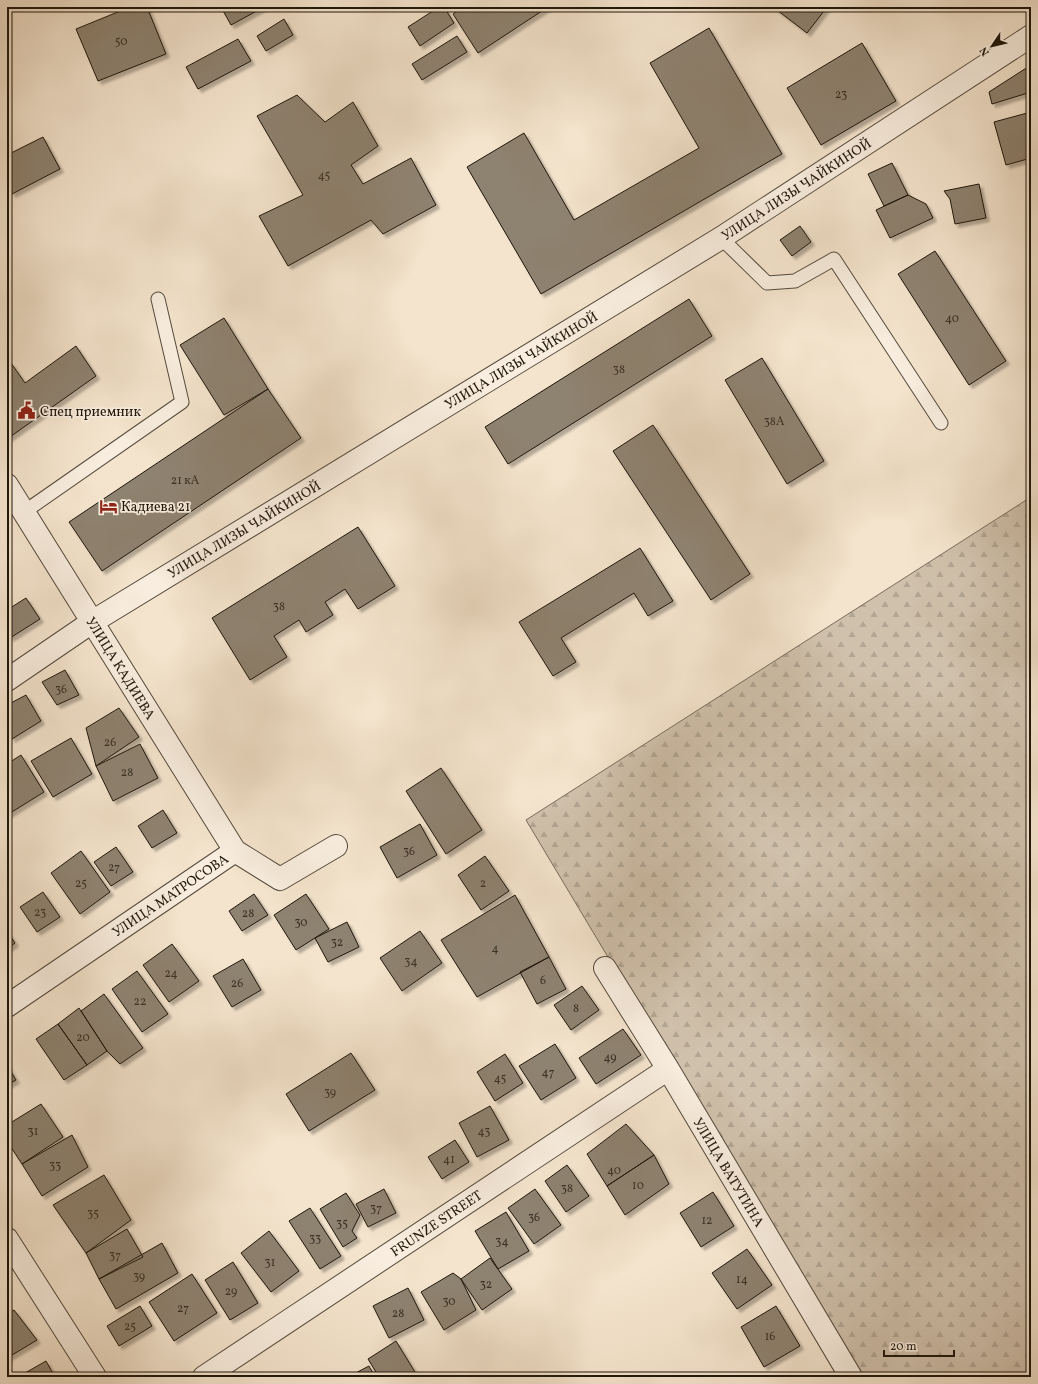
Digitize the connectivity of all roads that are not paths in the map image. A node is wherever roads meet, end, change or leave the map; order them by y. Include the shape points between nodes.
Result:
1 (1031, 36) edge
2 (721, 238) junction
3 (158, 299) dead end
4 (941, 423) dead end
5 (7, 485) edge
6 (24, 512) junction
7 (92, 622) junction
8 (7, 680) edge
9 (336, 846) dead end
10 (235, 851) junction
11 (604, 968) dead end
12 (7, 1006) edge
13 (668, 1069) junction
14 (7, 1239) edge
15 (96, 1377) edge
16 (204, 1377) edge
17 (851, 1377) edge

1 - 2 street, УЛИЦА ЛИЗЫ ЧАЙКИНОЙ
2 - 4 lane via 767,283 795,282 834,259
2 - 7 street, УЛИЦА ЛИЗЫ ЧАЙКИНОЙ
3 - 6 lane via 182,402
5 - 6 street, УЛИЦА КАДИЕВА
6 - 7 street, УЛИЦА КАДИЕВА
7 - 8 street, УЛИЦА ЛИЗЫ ЧАЙКИНОЙ
7 - 10 street, УЛИЦА КАДИЕВА
9 - 10 street, УЛИЦА МАТРОСОВА via 280,879
10 - 12 street, УЛИЦА МАТРОСОВА
11 - 13 street, УЛИЦА ВАТУТИНА
13 - 16 street, FRUNZE STREET
13 - 17 street, УЛИЦА ВАТУТИНА
14 - 15 street

